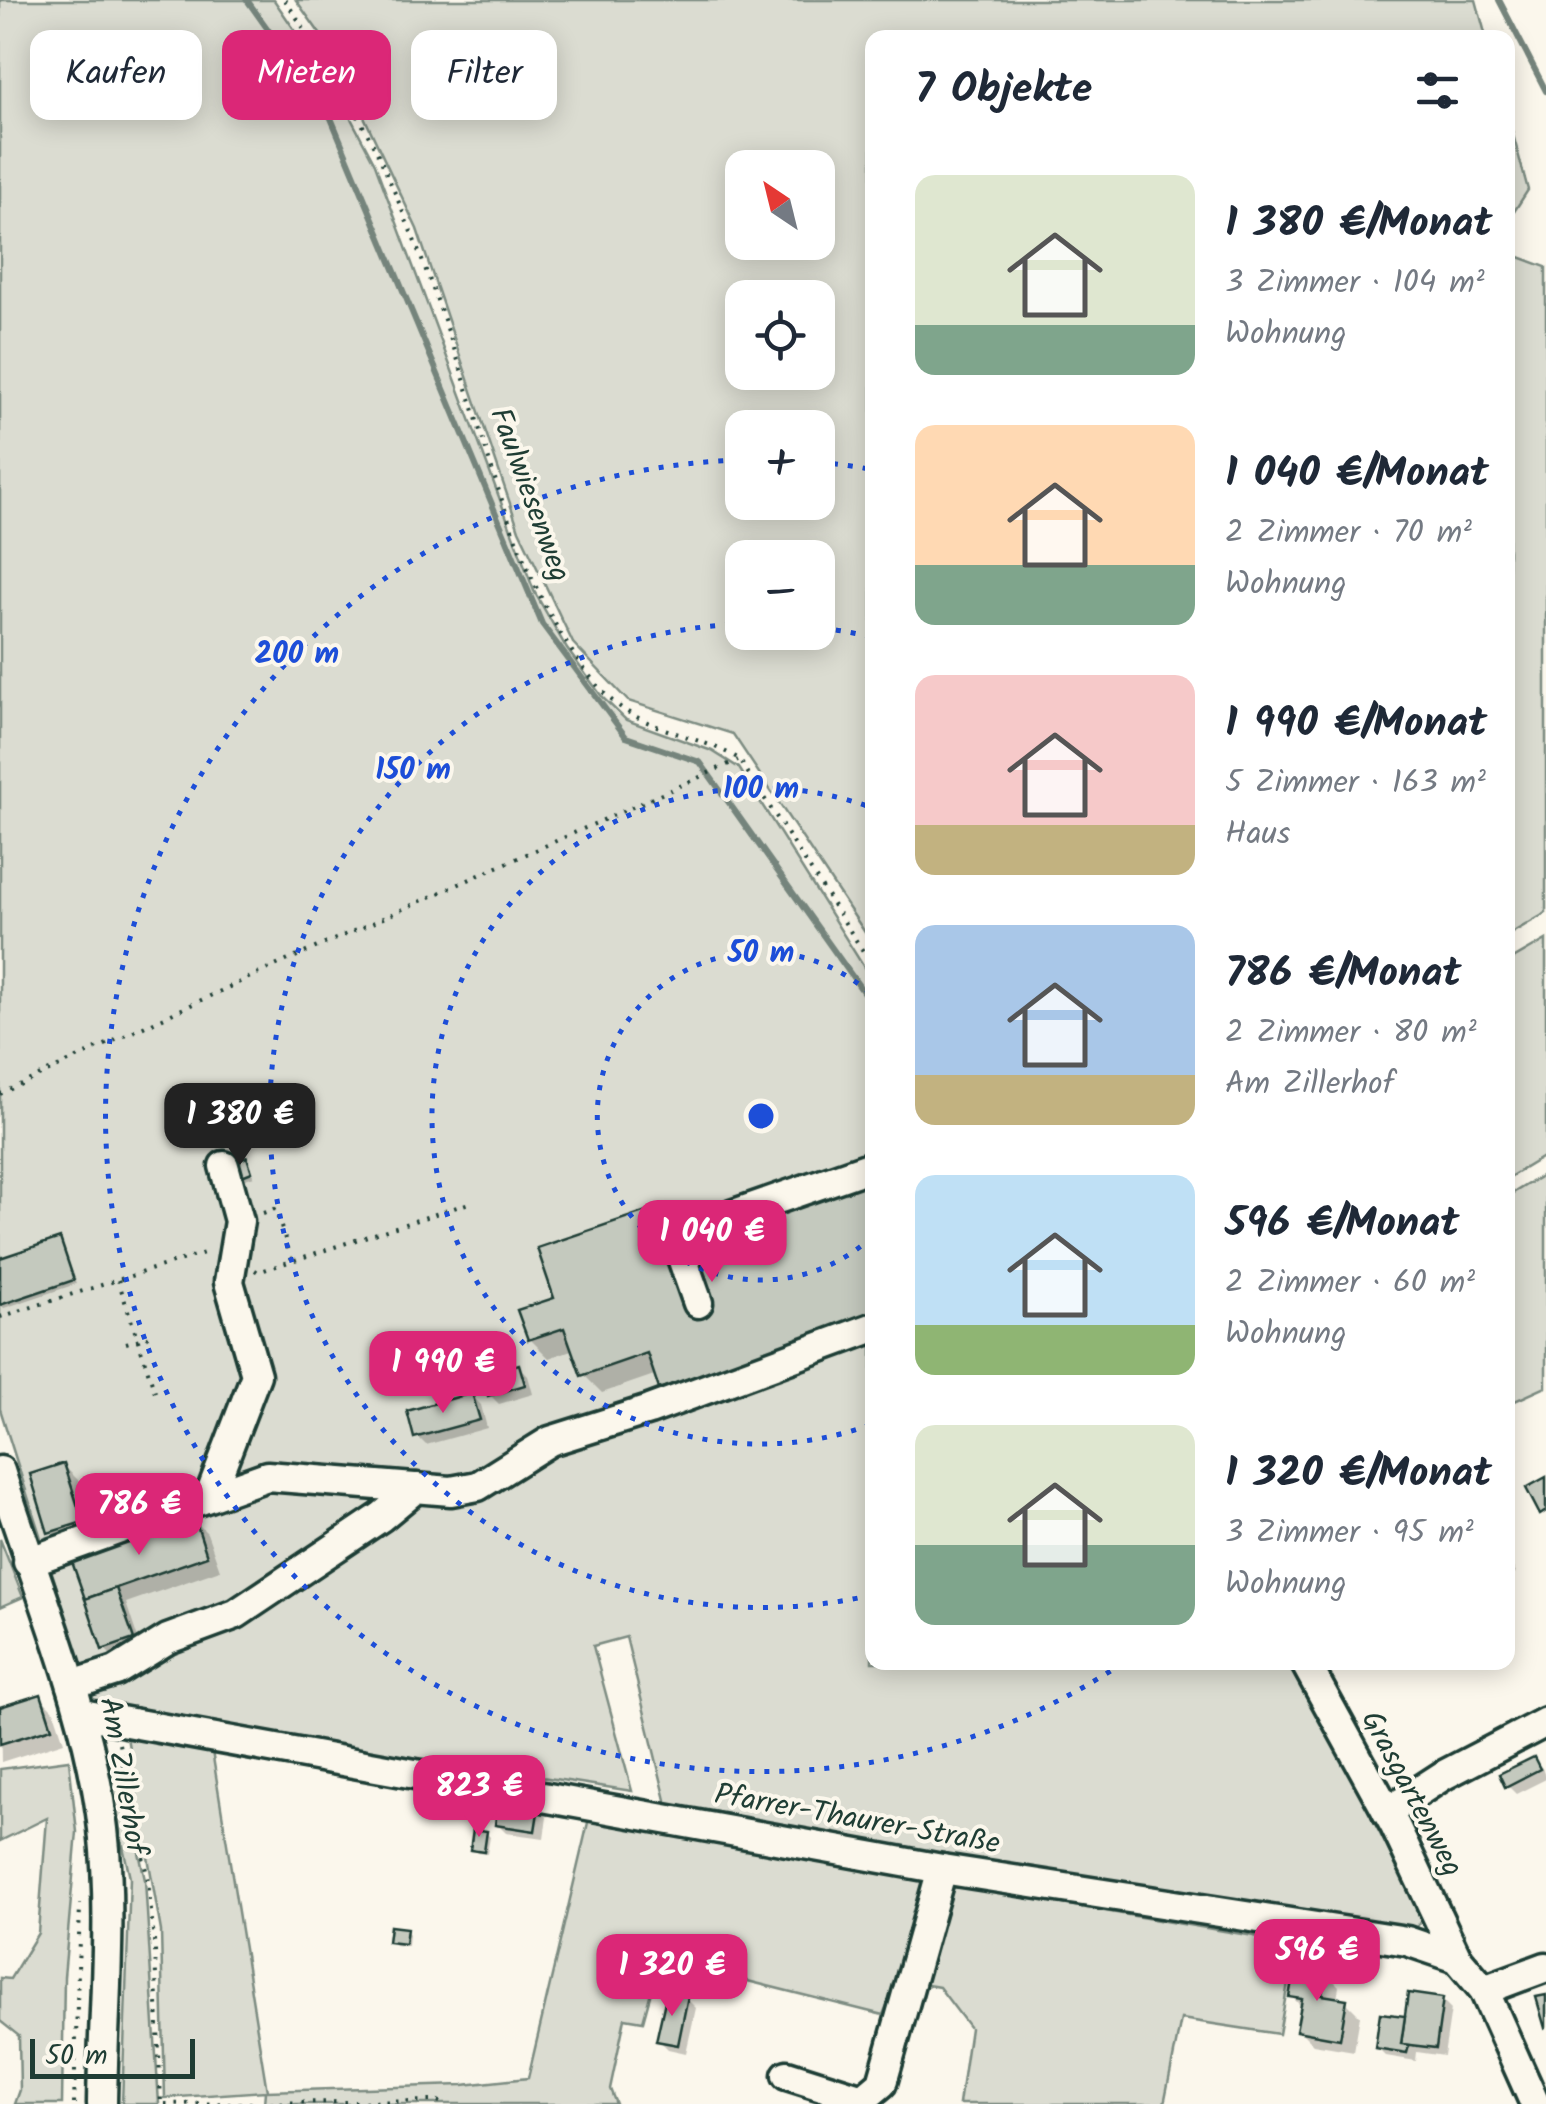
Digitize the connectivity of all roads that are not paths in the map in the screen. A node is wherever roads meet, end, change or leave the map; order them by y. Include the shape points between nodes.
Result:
1 (224, 1166) dead end
2 (865, 1168) edge
3 (698, 1302) dead end
4 (865, 1331) edge
5 (0, 1471) edge
6 (416, 1488) junction
7 (210, 1495) junction
8 (28, 1562) junction
9 (1309, 1670) edge
10 (72, 1685) junction
11 (82, 1714) junction
12 (1546, 1722) edge
13 (1387, 1812) junction
14 (942, 1869) junction
15 (1457, 1958) junction
16 (1546, 1967) edge
17 (1484, 1990) junction
18 (787, 2074) dead end
19 (102, 2104) edge
20 (1535, 2104) edge

1 - 7 street via 239,1220 229,1282 256,1375
2 - 3 street via 674,1235
4 - 6 street via 550,1440 478,1486
5 - 8 street, Am Zillerhof
6 - 7 street via 267,1476
6 - 10 street via 236,1614
7 - 8 street
8 - 10 street, Am Zillerhof
9 - 13 street, Grasgartenweg
10 - 11 street, Am Zillerhof
11 - 14 street, Pfarrer-Thaurer-Straße
11 - 19 street, Am Zillerhof via 106,1874
12 - 13 street
13 - 15 street, Grasgartenweg
14 - 15 street, Pfarrer-Thaurer-Straße via 1408,1941
14 - 18 street via 882,2083 864,2099
15 - 17 street
16 - 17 street
17 - 20 street

